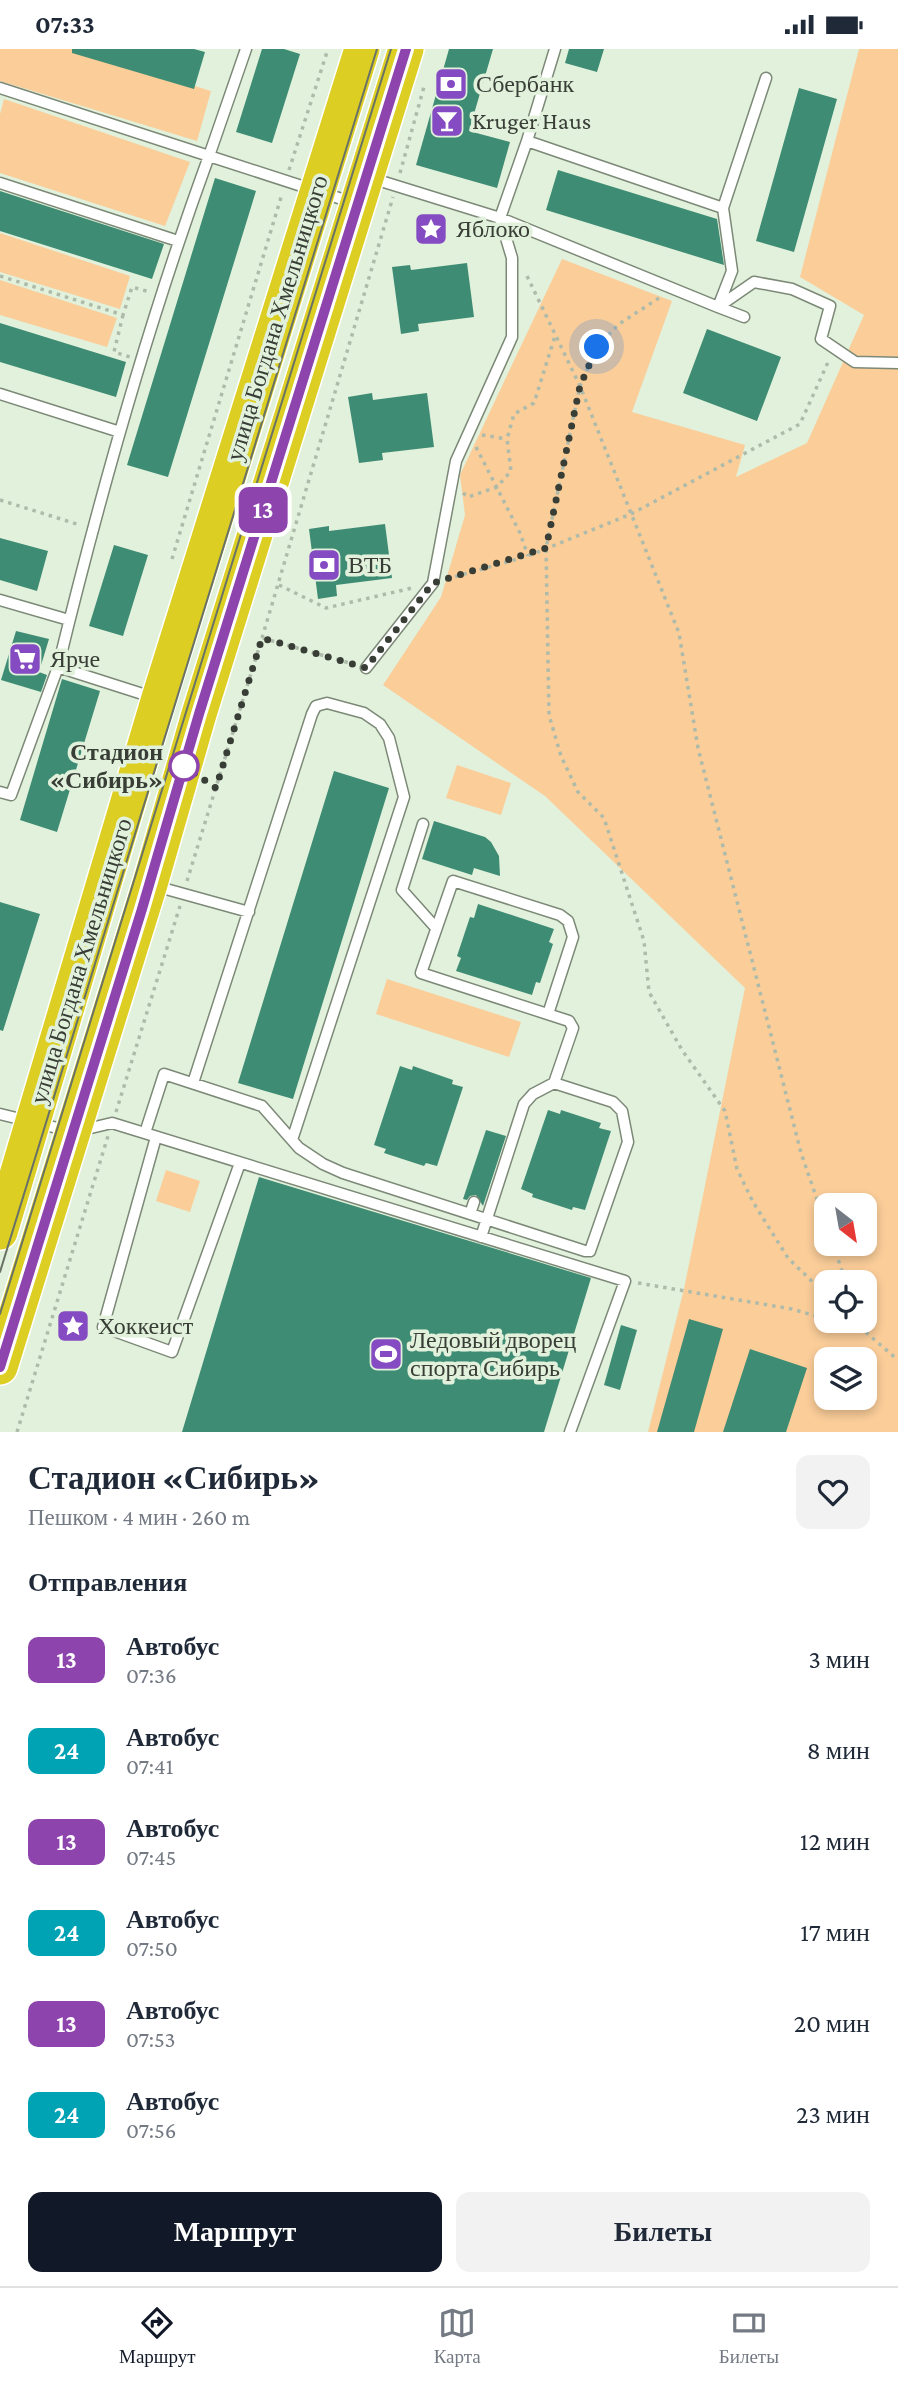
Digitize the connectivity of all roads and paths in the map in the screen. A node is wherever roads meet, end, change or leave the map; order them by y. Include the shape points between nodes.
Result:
1 (246, 49) edge
2 (555, 49) edge
3 (358, 52) edge
4 (417, 62) edge
5 (765, 78) dead end
6 (0, 88) edge
7 (527, 141) junction
8 (209, 156) junction
9 (0, 183) edge
10 (374, 189) junction
11 (317, 191) junction
12 (723, 208) junction
13 (500, 218) junction
14 (178, 241) junction
15 (512, 258) junction
16 (0, 276) edge
17 (673, 289) junction
18 (162, 295) junction
19 (718, 307) junction
20 (123, 315) junction
21 (744, 317) dead end
22 (556, 334) junction
23 (835, 348) junction
24 (141, 362) junction
25 (898, 363) edge
26 (580, 386) junction
27 (0, 394) edge
28 (120, 432) junction
29 (469, 433) junction
30 (507, 439) junction
31 (452, 484) junction
32 (497, 487) junction
33 (0, 500) edge
34 (631, 513) junction
35 (92, 529) junction
36 (546, 548) junction
37 (528, 556) junction
38 (433, 583) junction
39 (279, 585) junction
40 (0, 600) edge
41 (69, 620) junction
42 (262, 638) junction
43 (58, 667) junction
44 (366, 668) joint
45 (159, 698) junction
46 (0, 792) edge
47 (423, 824) dead end
48 (150, 884) junction
49 (183, 894) junction
50 (248, 912) junction
51 (436, 928) junction
52 (548, 1014) junction
53 (193, 1083) junction
54 (554, 1083) junction
55 (16, 1118) edge
56 (112, 1123) junction
57 (74, 1132) junction
58 (145, 1133) junction
59 (156, 1137) junction
60 (292, 1140) junction
61 (240, 1163) junction
62 (815, 1193) edge
63 (474, 1202) dead end
64 (470, 1214) junction
65 (487, 1219) junction
66 (0, 1232) edge
67 (481, 1237) junction
68 (625, 1281) junction
69 (814, 1283) edge
70 (814, 1315) edge
71 (867, 1333) edge
72 (898, 1360) edge
73 (0, 1367) edge
74 (18, 1432) edge
75 (570, 1432) edge

1 - 8 lane
2 - 7 lane
3 - 11 highway, улица Богдана Хмельницкого
4 - 10 highway, улица Богдана Хмельницкого
4 - 10 path
5 - 12 lane
6 - 8 lane
7 - 12 lane
7 - 13 lane
8 - 11 lane
8 - 14 lane
9 - 14 lane
10 - 11 lane
10 - 13 lane
10 - 39 path
10 - 48 highway, улица Богдана Хмельницкого via 199,714
11 - 45 highway, улица Богдана Хмельницкого
12 - 19 lane via 732,271
13 - 15 lane
13 - 17 lane
14 - 18 lane
15 - 22 path via 525,272
15 - 29 lane via 512,337
16 - 20 path
17 - 19 lane
17 - 26 path via 619,324 597,347
18 - 20 path via 132,287
18 - 24 lane
19 - 21 lane
19 - 23 lane via 754,282 792,289 830,306 821,339
20 - 24 path via 114,352
22 - 26 path
22 - 30 path via 534,403 514,414
23 - 25 lane via 855,362
23 - 34 path via 800,424
24 - 28 lane
26 - 34 path
26 - 36 path
27 - 28 lane
28 - 35 lane
29 - 30 path
29 - 31 lane
29 - 32 path
30 - 32 path via 511,471
31 - 32 path via 468,497
31 - 38 lane
32 - 37 path
33 - 35 path
34 - 36 path
34 - 62 path via 679,633 698,748
35 - 41 lane
36 - 37 path
36 - 69 path via 549,715 561,757 578,792 604,818 644,941 649,992 725,1111 737,1169 753,1202 788,1258
37 - 38 path
38 - 39 path via 326,608
38 - 44 lane
39 - 42 path
40 - 41 lane
41 - 43 lane
42 - 44 path
42 - 49 path
43 - 45 lane
43 - 46 lane via 11,795
45 - 55 highway, улица Богдана Хмельницкого
47 - 51 lane via 423,838 402,890
48 - 49 lane
48 - 57 highway, улица Богдана Хмельницкого
49 - 50 lane
49 - 56 path
50 - 53 lane
50 - 60 lane via 316,706 327,703 364,713 380,724 388,738 404,797
51 - 52 lane via 421,973
51 - 52 lane via 450,884 456,881 565,917 573,937
52 - 54 lane via 569,1021 573,1028
53 - 58 lane via 164,1074
53 - 60 lane via 262,1106
54 - 65 lane via 524,1104
54 - 65 lane via 613,1103 622,1111 628,1142 594,1246 585,1251
55 - 57 lane
55 - 66 highway, улица Богдана Хмельницкого
56 - 57 lane
56 - 58 lane
56 - 74 path
57 - 73 highway, улица Богдана Хмельницкого
58 - 59 lane
59 - 61 lane
59 - 61 lane via 103,1327 172,1352
60 - 64 lane via 323,1164 344,1173
61 - 67 lane
63 - 64 lane
64 - 65 lane
65 - 67 lane
67 - 68 lane
68 - 70 path
68 - 75 lane
71 - 72 path

